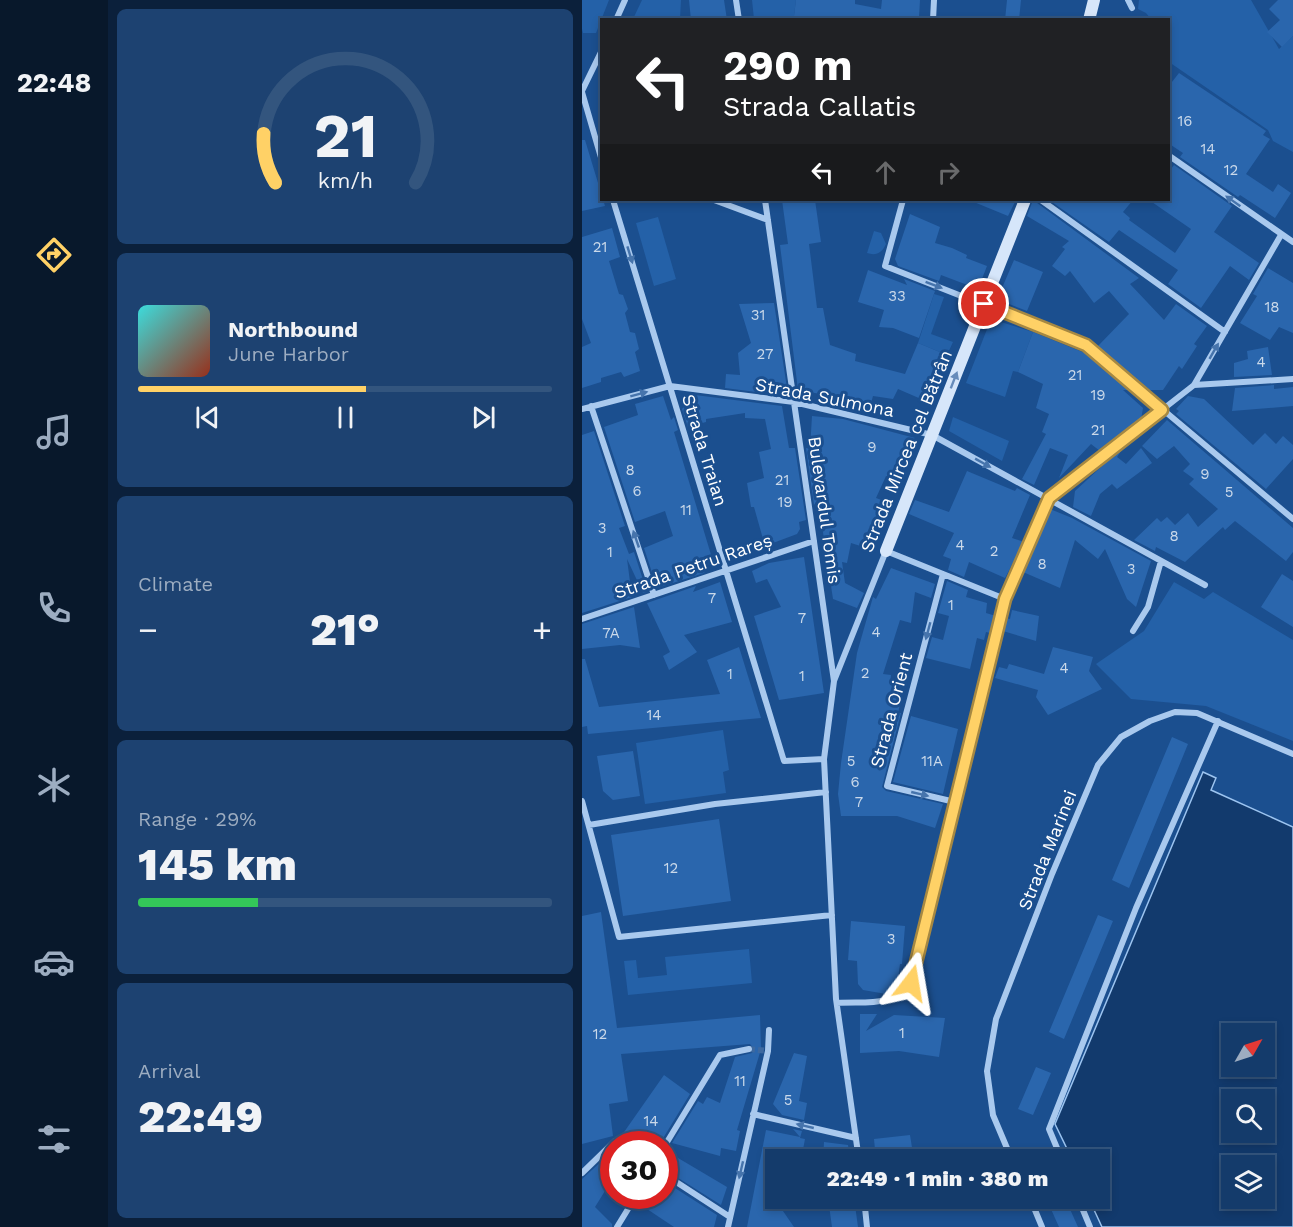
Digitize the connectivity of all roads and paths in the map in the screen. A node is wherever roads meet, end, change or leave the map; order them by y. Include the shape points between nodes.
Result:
1 (625, 0) edge
2 (736, 0) edge
3 (934, 0) edge
4 (1094, 0) edge
5 (1128, 0) edge
6 (1132, 8) dead end
7 (617, 18) edge
8 (739, 18) edge
9 (933, 18) edge
10 (1090, 18) edge
11 (600, 54) edge
12 (582, 92) edge
13 (600, 154) edge
14 (1170, 156) edge
15 (613, 201) edge
16 (717, 201) edge
17 (765, 201) edge
18 (903, 201) edge
19 (1025, 201) edge
20 (1042, 201) edge
21 (768, 220) junction
22 (1281, 235) junction
23 (1293, 242) edge
24 (984, 304) junction
25 (1225, 332) junction
26 (1293, 378) edge
27 (1194, 385) junction
28 (670, 386) junction
29 (794, 402) junction
30 (591, 406) junction
31 (582, 409) edge
32 (1162, 410) junction
33 (932, 435) junction
34 (1049, 498) junction
35 (1293, 519) edge
36 (814, 541) junction
37 (886, 551) junction
38 (1161, 561) junction
39 (726, 571) junction
40 (943, 574) junction
41 (1205, 585) dead end
42 (654, 595) junction
43 (1005, 599) junction
44 (582, 619) edge
45 (1133, 631) dead end
46 (834, 681) junction
47 (1218, 721) junction
48 (1293, 754) edge
49 (824, 759) junction
50 (826, 792) junction
51 (582, 801) edge
52 (955, 802) junction
53 (589, 825) junction
54 (832, 915) junction
55 (836, 1001) junction
56 (769, 1030) dead end
57 (749, 1049) tunnel mouth
58 (753, 1114) junction
59 (674, 1131) edge
60 (856, 1138) junction
61 (858, 1149) edge
62 (1007, 1149) edge
63 (1057, 1149) edge
64 (600, 1157) edge
65 (582, 1173) edge
66 (678, 1183) edge
67 (628, 1209) edge
68 (865, 1209) edge
69 (1035, 1209) edge
70 (1083, 1209) edge
71 (730, 1217) junction
72 (617, 1227) edge
73 (728, 1227) edge
74 (867, 1227) edge
75 (1042, 1227) edge
76 (1090, 1227) edge

1 - 7 street
2 - 8 street
3 - 9 street
4 - 10 street
5 - 6 street
11 - 12 street
12 - 13 street
22 -> 14 street
15 -> 28 street, Strada Traian
16 - 21 street
17 - 21 street, Bulevardul Tomis
18 -> 24 street via 885,266
19 - 24 street, Strada Mircea cel Bătrân
20 - 25 street
21 - 29 street, Bulevardul Tomis
22 - 23 street
22 - 25 street
24 - 32 street via 1086,345
33 -> 24 street, Strada Mircea cel Bătrân
27 -> 25 street
26 - 27 street
27 - 32 street
28 - 29 street, Strada Sulmona
30 -> 28 street, Strada Sulmona
28 - 39 street, Strada Traian
29 - 33 street, Strada Sulmona
29 - 36 street, Bulevardul Tomis
30 - 31 street, Strada Sulmona
42 -> 30 street
32 - 34 street
32 - 35 street
33 -> 34 street, Strada Sulmona
33 - 37 street, Strada Mircea cel Bătrân
34 - 38 street, Strada Sulmona
34 - 43 street
36 - 39 street, Strada Petru Rareș
36 - 46 street, Bulevardul Tomis
37 - 40 street
37 - 46 street, Strada Mircea cel Bătrân
38 - 41 street, Strada Sulmona
38 - 45 street via 1148,607
39 - 42 street, Strada Petru Rareș
39 - 49 street, Strada Traian via 784,761
40 - 43 street
40 -> 52 street, Strada Orient via 887,786
42 - 44 street, Strada Petru Rareș
43 - 52 street
46 - 49 street, Strada Mircea cel Bătrân
47 - 48 street, Strada Marinei
47 - 62 street, Strada Marinei via 1197,713 1175,712 1150,720 1121,736 1098,765 996,1020 987,1071 993,1115
47 - 63 street via 1136,908 1049,1129
49 - 50 street, Strada Mircea cel Bătrân
50 - 53 street via 715,804
50 - 54 street, Strada Mircea cel Bătrân
51 - 53 street
52 - 55 street via 911,983 891,1000
53 - 54 street via 619,938
54 - 55 street, Strada Mircea cel Bătrân
55 - 60 street, Strada Mircea cel Bătrân
56 - 58 street
57 - 59 street via 720,1055
60 -> 58 street
58 -> 71 street
60 - 61 street, Strada Mircea cel Bătrân
64 - 65 street
66 - 71 street
67 - 72 street
68 - 74 street
69 - 75 street
70 - 76 street
71 - 73 street

